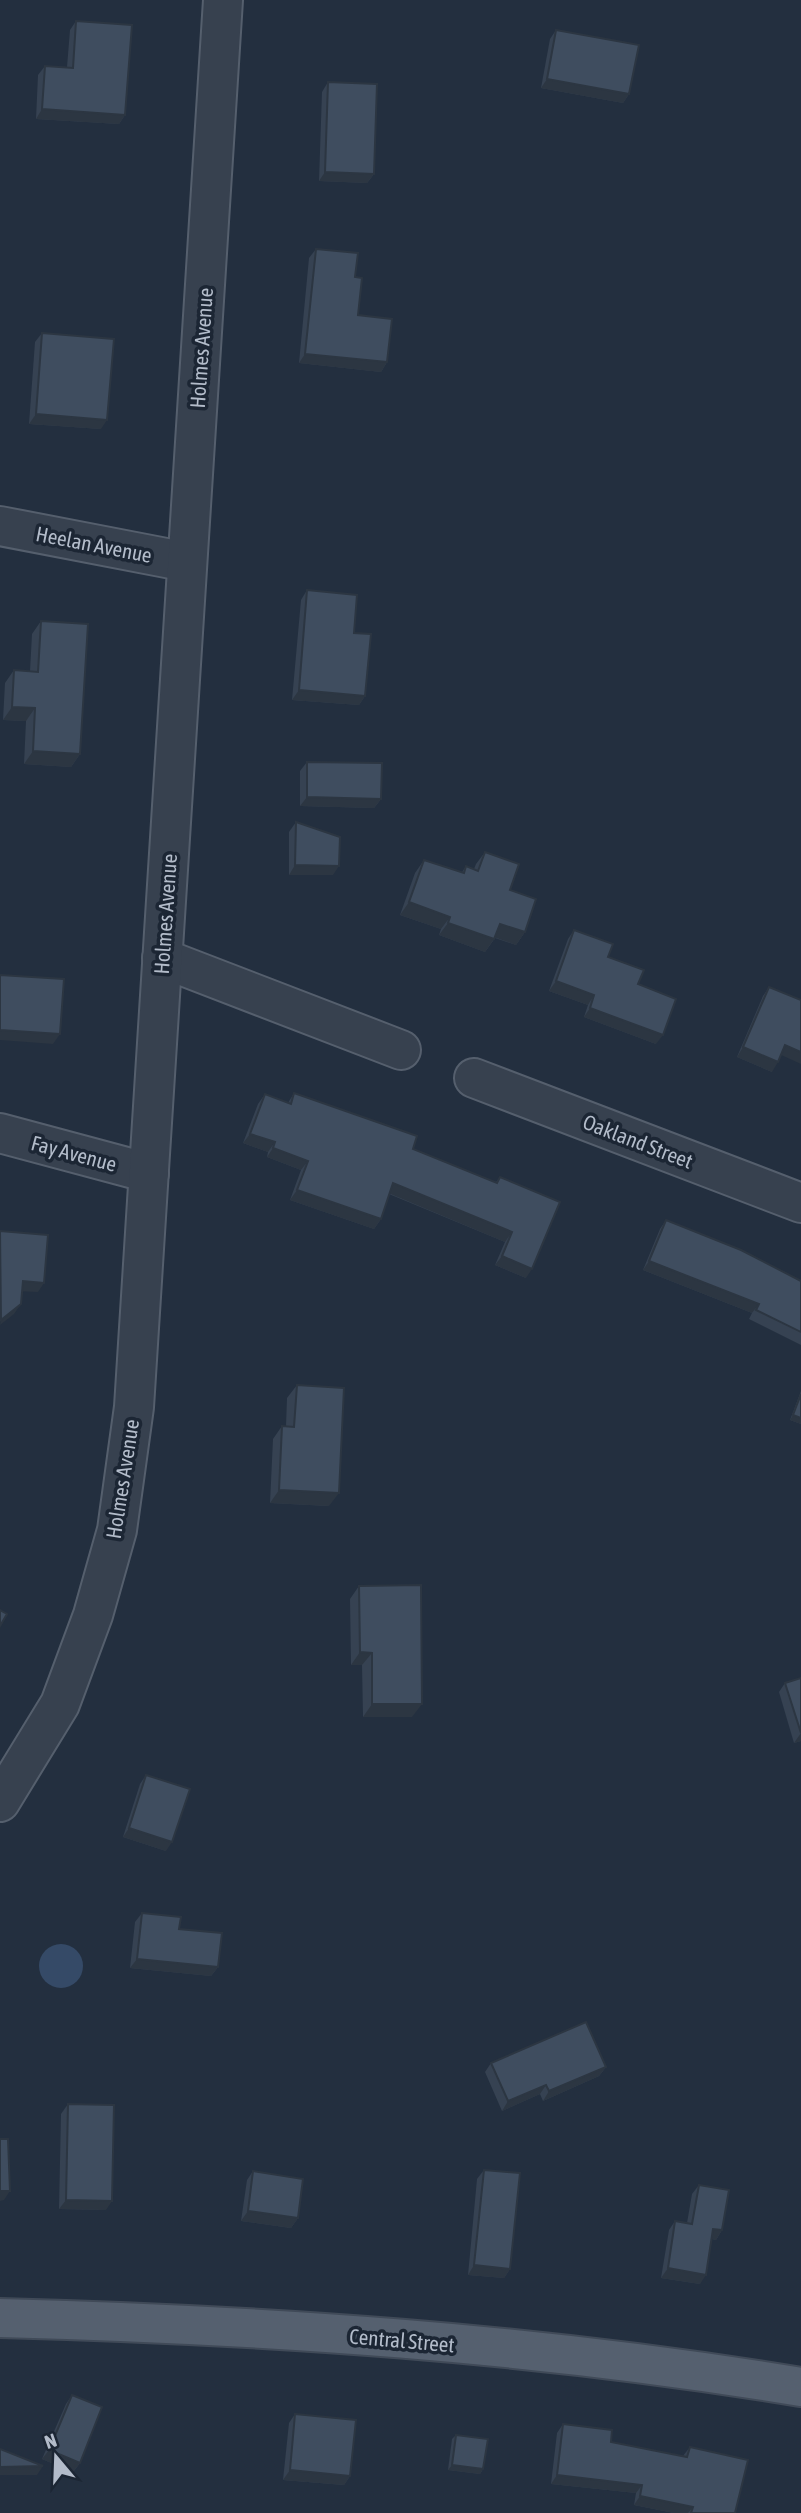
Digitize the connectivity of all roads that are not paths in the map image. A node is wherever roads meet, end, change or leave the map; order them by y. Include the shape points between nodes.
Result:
1 (223, 0) edge
2 (0, 526) edge
3 (187, 562) junction
4 (162, 958) junction
5 (401, 1050) dead end
6 (474, 1078) dead end
7 (0, 1133) edge
8 (149, 1174) junction
9 (801, 1203) edge
10 (0, 1802) edge
11 (0, 2318) edge
12 (801, 2387) edge

1 - 3 street, Holmes Avenue
2 - 3 street, Heelan Avenue
3 - 4 street, Holmes Avenue
4 - 5 street
4 - 8 street, Holmes Avenue
6 - 9 street, Oakland Street
7 - 8 street, Fay Avenue
8 - 10 street, Holmes Avenue via 134,1406 117,1530 93,1615 60,1704
11 - 12 main road, Central Street via 164,2322 417,2341 685,2368

